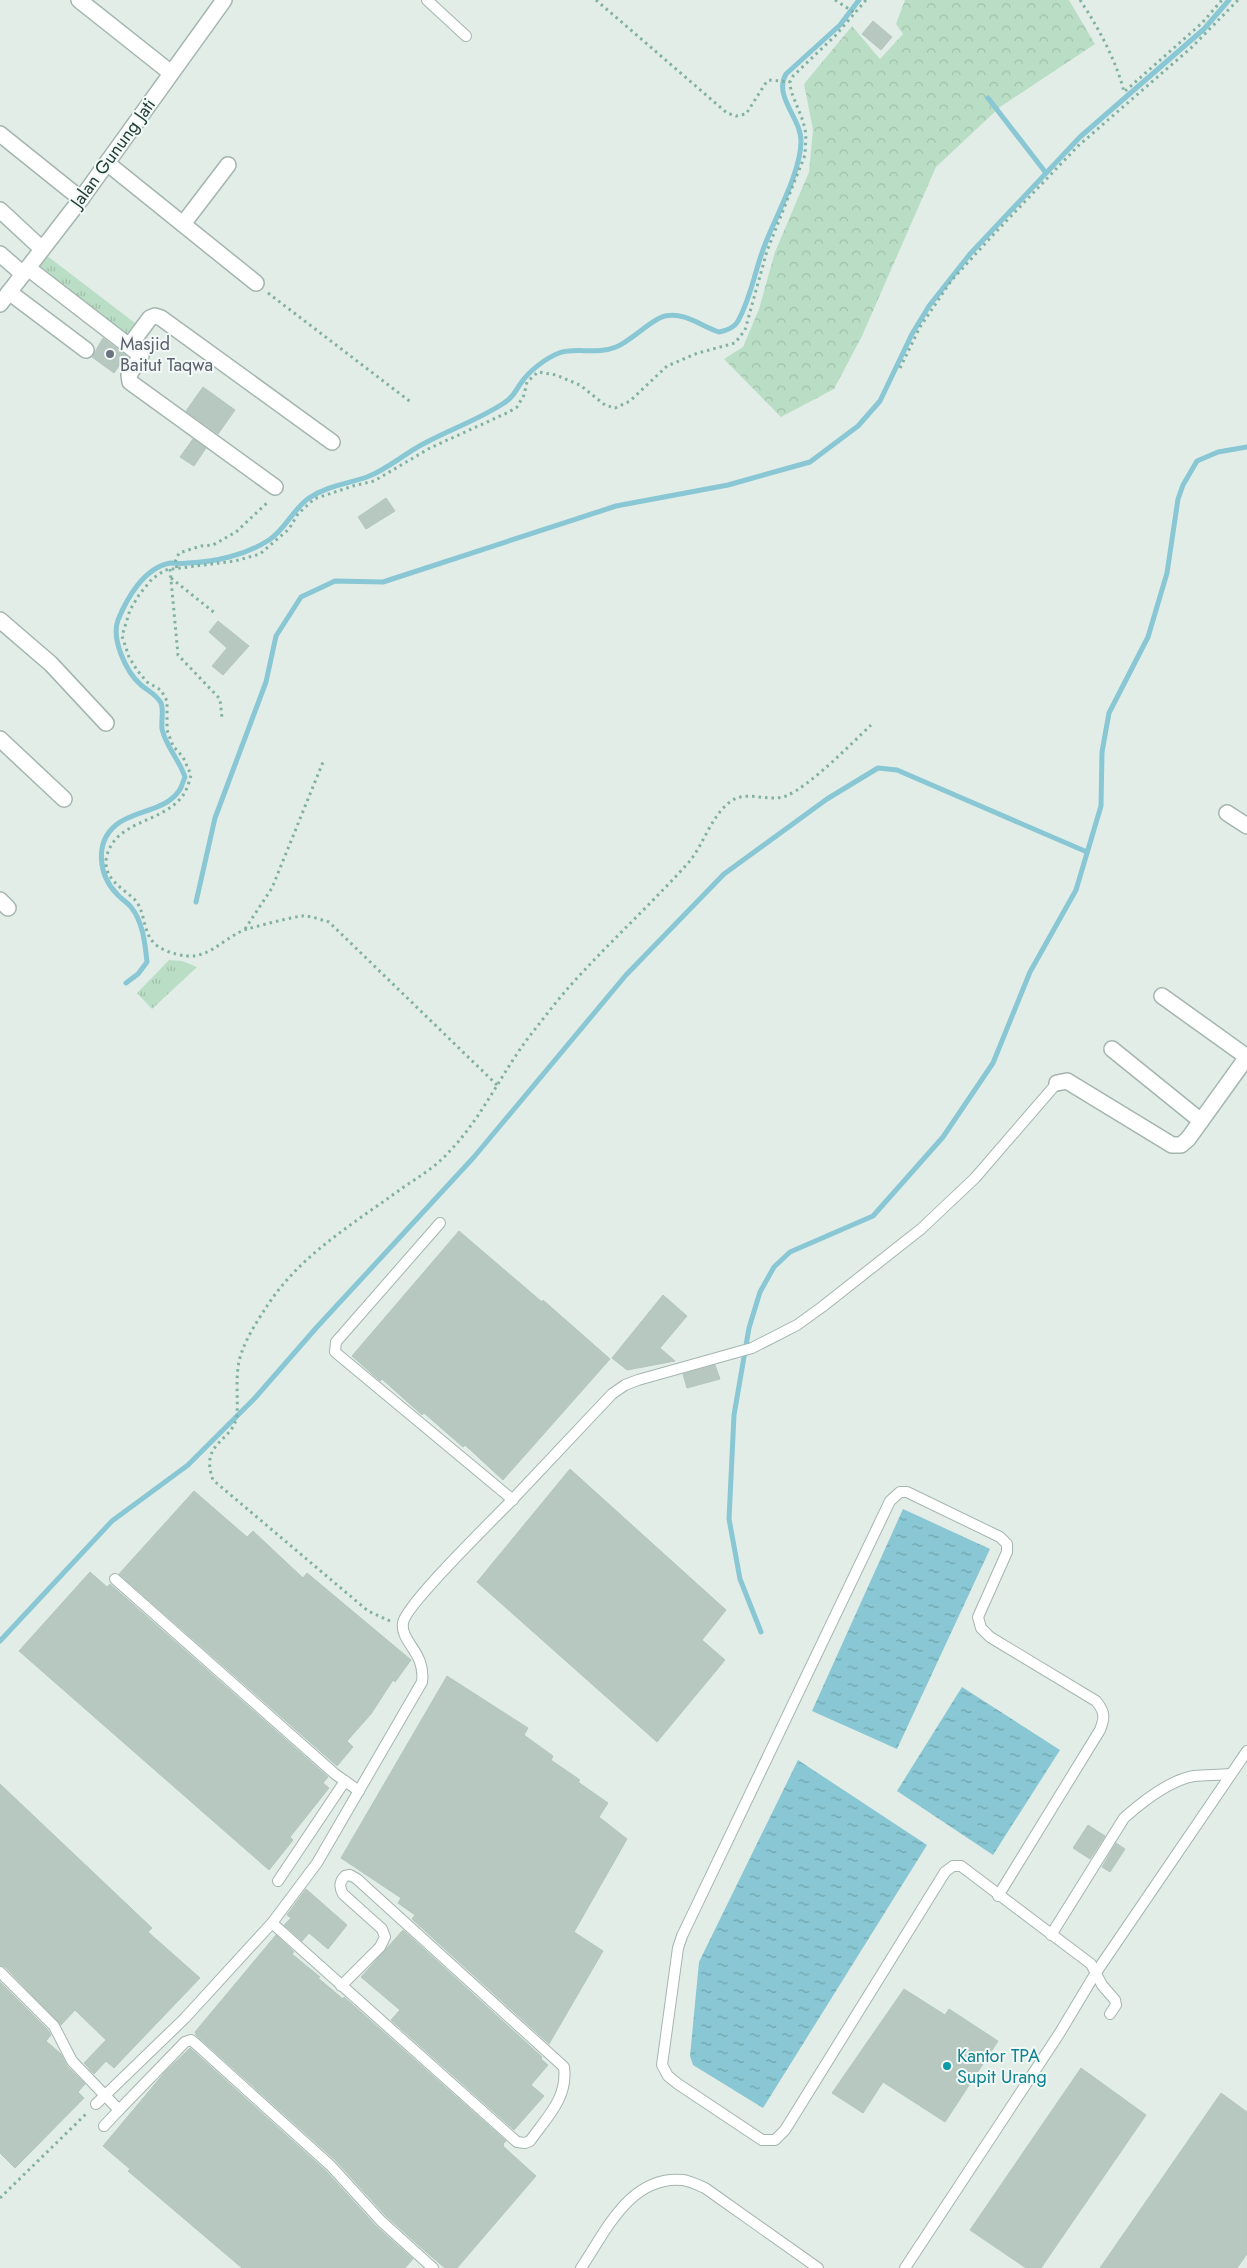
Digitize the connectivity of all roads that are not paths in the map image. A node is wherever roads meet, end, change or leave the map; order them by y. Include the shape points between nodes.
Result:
1 (79, 0) edge
2 (224, 0) edge
3 (427, 0) edge
4 (466, 36) dead end
5 (171, 73) junction
6 (0, 134) edge
7 (107, 163) junction
8 (228, 165) dead end
9 (81, 199) junction
10 (0, 210) edge
11 (183, 224) junction
12 (42, 249) junction
13 (0, 254) edge
14 (26, 271) junction
15 (256, 283) road end
16 (5, 298) edge
17 (129, 346) junction
18 (86, 350) dead end
19 (332, 442) dead end
20 (275, 487) road end
21 (0, 620) edge
22 (106, 723) dead end
23 (0, 739) edge
24 (64, 799) dead end
25 (1227, 813) dead end
26 (1247, 826) edge
27 (1162, 996) dead end
28 (1112, 1049) dead end
29 (1057, 1083) joint
30 (1201, 1121) junction
31 (440, 1224) dead end
32 (513, 1500) junction
33 (116, 1579) dead end
34 (1247, 1751) edge
35 (1230, 1774) junction
36 (345, 1781) junction
37 (360, 1791) junction
38 (278, 1881) dead end
39 (998, 1896) junction
40 (272, 1923) junction
41 (1051, 1935) junction
42 (0, 1972) edge
43 (1095, 1974) junction
44 (340, 1986) junction
45 (1110, 2014) dead end
46 (105, 2096) junction
47 (96, 2104) road end
48 (119, 2110) junction
49 (104, 2126) dead end
50 (433, 2268) edge
51 (581, 2268) edge
52 (818, 2268) edge
53 (905, 2268) edge

1 - 5 street
2 - 5 street, Jalan Gunung Jati
3 - 4 lane
5 - 7 street, Jalan Gunung Jati
6 - 9 street
7 - 9 street, Jalan Gunung Jati
7 - 11 street
8 - 11 street
9 - 12 street, Jalan Gunung Jati
10 - 12 street
11 - 15 street
12 - 14 street, Jalan Gunung Jati
13 - 14 street
14 - 16 street, Jalan Gunung Jati
14 - 17 street
16 - 18 street
17 - 19 street via 155,316
17 - 20 street via 141,356 128,375 130,382
21 - 22 street via 51,664
23 - 24 street
25 - 26 street
27 - 30 street via 1247,1057
28 - 30 street
29 - 30 street via 1067,1081 1073,1084 1172,1144 1181,1145
29 - 32 lane via 975,1178 922,1228 816,1312 752,1348 625,1385 612,1394
31 - 32 lane via 336,1342 335,1352
32 - 37 lane via 433,1582 406,1616 402,1624 406,1638 423,1666 422,1682
33 - 36 lane
34 - 35 lane
35 - 41 lane via 1192,1776 1137,1806 1124,1818
35 - 43 lane
36 - 37 lane
36 - 38 lane
37 - 40 lane via 317,1863
39 - 39 lane via 961,1866 953,1866 945,1872 775,2140 762,2140 678,2084 662,2066 682,1936 890,1501 900,1492 907,1492 1000,1537 1007,1544 1007,1552 978,1618 980,1628 1096,1701 1103,1709 1100,1730
39 - 41 lane
40 - 44 lane
40 - 46 lane via 185,2018
41 - 43 lane via 1091,1964
42 - 46 lane via 54,2026 72,2062
43 - 45 lane via 1115,2000 1116,2005
43 - 53 lane
44 - 44 lane via 517,2142 530,2141 559,2102 566,2081 564,2067 350,1875 340,1881 343,1894 382,1929 385,1936 380,1947
46 - 47 lane
46 - 48 lane
48 - 49 lane
48 - 50 lane via 191,2040 331,2166 381,2220
51 - 52 lane via 628,2200 653,2183 685,2180 705,2188

